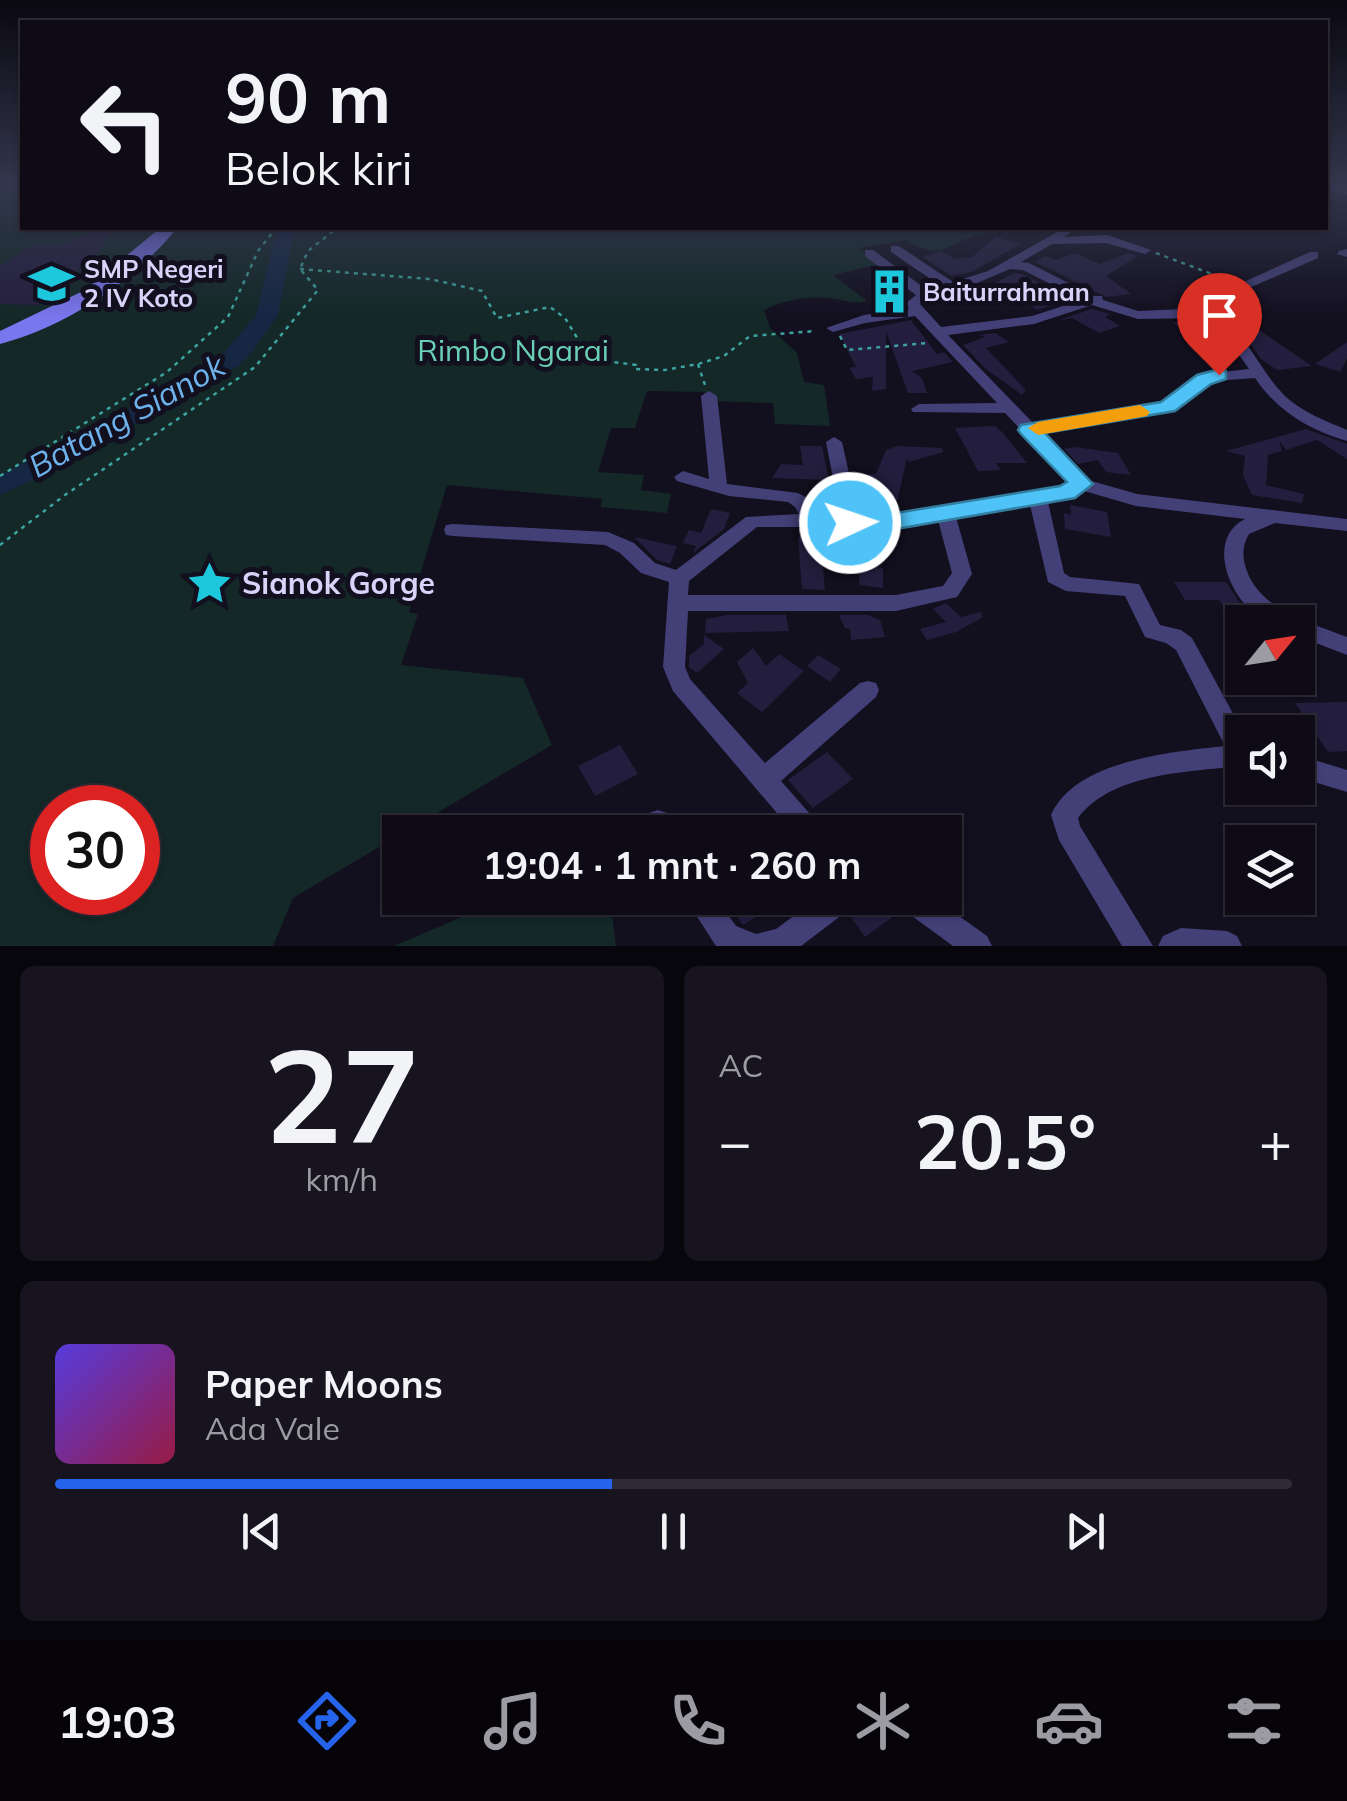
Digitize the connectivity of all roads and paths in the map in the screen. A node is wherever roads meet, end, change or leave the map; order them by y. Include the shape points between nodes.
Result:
1 (167, 230) edge
2 (274, 230) edge
3 (335, 230) edge
4 (1067, 230) edge
5 (1042, 242) junction
6 (895, 249) dead end
7 (1145, 250) joint
8 (868, 253) dead end
9 (1314, 255) dead end
10 (1016, 264) junction
11 (300, 269) junction
12 (1241, 285) junction
13 (953, 288) junction
14 (925, 294) junction
15 (1097, 299) junction
16 (1190, 310) junction
17 (918, 312) junction
18 (833, 328) junction
19 (941, 336) junction
20 (0, 338) edge
21 (698, 364) junction
22 (1261, 373) junction
23 (709, 396) joint
24 (1010, 408) junction
25 (918, 409) dead end
26 (1029, 430) junction
27 (1347, 436) edge
28 (834, 442) dead end
29 (0, 476) edge
30 (683, 477) dead end
31 (1082, 484) junction
32 (718, 488) junction
33 (1038, 498) junction
34 (946, 514) junction
35 (1277, 515) junction
36 (810, 521) junction
37 (850, 523) junction
38 (1347, 525) edge
39 (453, 530) dead end
40 (0, 546) edge
41 (680, 578) junction
42 (680, 603) junction
43 (1258, 605) edge
44 (1315, 634) edge
45 (1347, 646) edge
46 (868, 690) dead end
47 (1225, 722) edge
48 (1225, 757) edge
49 (1315, 771) edge
50 (764, 780) junction
51 (1347, 781) edge
52 (794, 815) edge
53 (711, 915) edge
54 (818, 915) edge
55 (934, 915) edge
56 (750, 946) edge
57 (762, 946) edge
58 (977, 946) edge
59 (1138, 946) edge
60 (1173, 946) edge
61 (1226, 946) edge

1 - 20 main road via 89,299
2 - 29 path via 228,317 166,372
3 - 11 path via 308,251
4 - 5 street
5 - 7 street via 1107,239
5 - 10 street
6 - 13 street
7 - 12 path
8 - 14 street
9 - 12 street
10 - 13 street
10 - 15 street
11 - 21 path via 430,279 482,291 497,318 550,307 565,318 590,359 635,369
11 - 40 path via 318,290 255,367 65,494
12 - 16 street
13 - 14 street
14 - 17 street via 913,304
15 - 16 street via 1135,314
15 - 19 street via 1034,320
16 - 22 street via 1234,335
17 - 18 street
17 - 19 street
18 - 19 path via 847,350
18 - 21 path via 750,336 724,356
19 - 24 street
21 - 23 path
22 - 26 street via 1210,377 1167,407
22 - 27 street via 1292,410
23 - 32 street
24 - 25 street
24 - 26 street
26 - 31 street
28 - 37 street
30 - 32 street
31 - 33 street
31 - 35 street via 1136,500
32 - 36 street via 799,499
33 - 34 street
33 - 47 street via 1055,577 1066,584 1132,588 1154,631 1184,644
34 - 37 street
34 - 42 street via 962,574 950,592 896,603
35 - 38 street
35 - 43 street via 1243,528 1234,541 1244,589
36 - 37 street
36 - 41 street via 744,525
39 - 41 street via 608,539 648,568
41 - 42 street
42 - 50 street via 674,668
44 - 45 street
46 - 50 street
48 - 59 street via 1136,768 1070,804 1064,815
49 - 51 street
50 - 52 street
53 - 56 street via 726,936
54 - 57 street via 782,942
55 - 58 street
60 - 61 street

